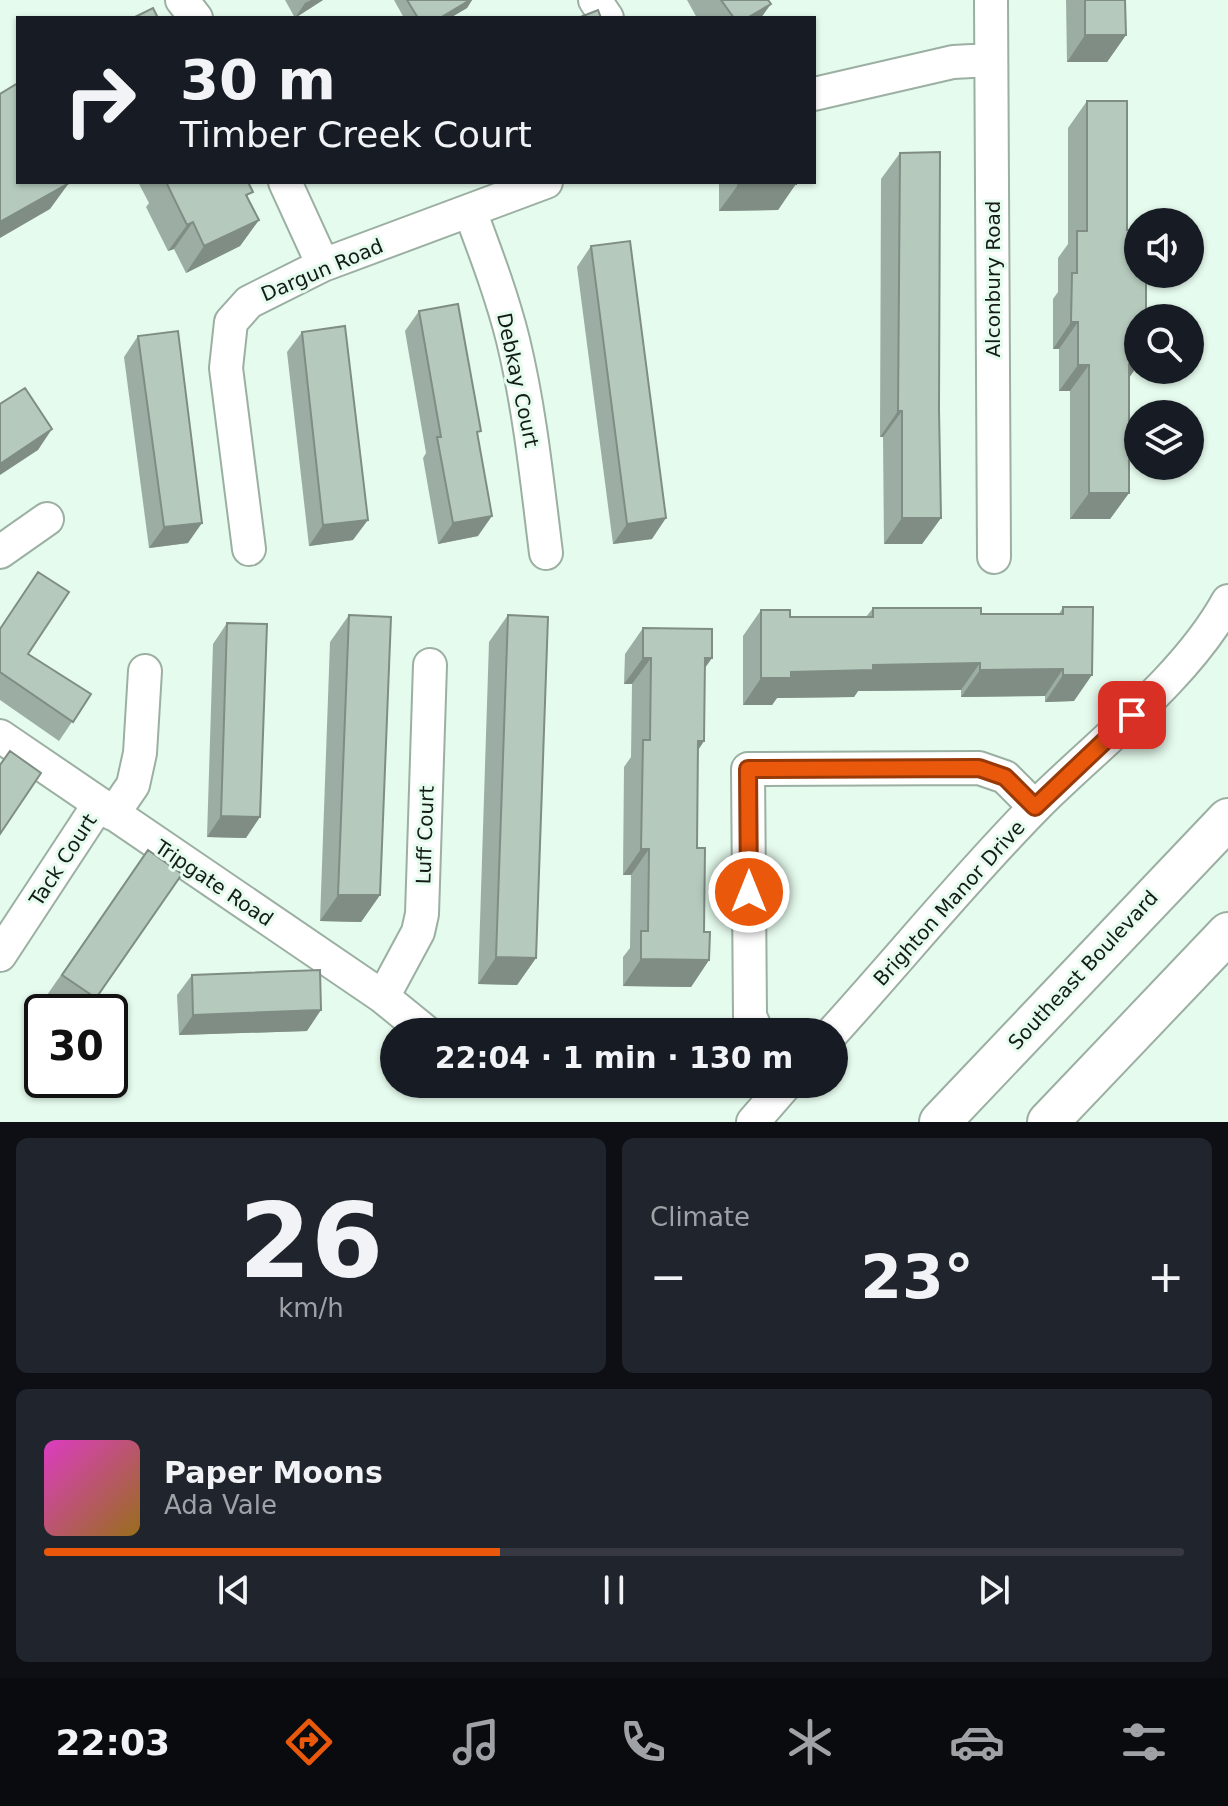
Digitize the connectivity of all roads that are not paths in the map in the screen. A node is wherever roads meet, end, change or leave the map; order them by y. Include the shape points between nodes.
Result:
1 (182, 0) edge
2 (991, 0) edge
3 (194, 16) edge
4 (991, 60) junction
5 (816, 94) edge
6 (286, 184) edge
7 (541, 184) edge
8 (470, 211) junction
9 (323, 265) junction
10 (47, 519) dead end
11 (249, 549) dead end
12 (0, 552) edge
13 (546, 553) dead end
14 (994, 557) dead end
15 (1228, 601) edge
16 (430, 665) dead end
17 (145, 671) dead end
18 (0, 736) edge
19 (1035, 807) junction
20 (106, 809) junction
21 (1228, 819) edge
22 (1228, 933) edge
23 (0, 955) edge
24 (383, 997) junction
25 (409, 1018) edge
26 (751, 1018) edge
27 (846, 1018) edge
28 (774, 1098) edge
29 (753, 1122) edge
30 (940, 1122) edge
31 (1048, 1122) edge

1 - 3 street
2 - 4 street, Alconbury Road
4 - 5 street via 953,62
4 - 14 street, Alconbury Road
6 - 9 street
7 - 8 street, Dargun Road
8 - 9 street, Dargun Road
8 - 13 street, Debkay Court via 524,389
9 - 11 street, Dargun Road via 249,302 231,322 226,368
10 - 12 street
15 - 19 street, Brighton Manor Drive via 1155,694
16 - 24 street, Luff Court via 422,914 418,932
17 - 20 street, Tack Court via 133,785
18 - 20 street, Tripgate Road
19 - 26 street via 1005,777 979,768 748,769
19 - 27 street, Brighton Manor Drive
20 - 23 street, Tack Court
20 - 24 street, Tripgate Road
21 - 30 main road, Southeast Boulevard
22 - 31 main road
24 - 25 street, Tripgate Road
28 - 29 street

